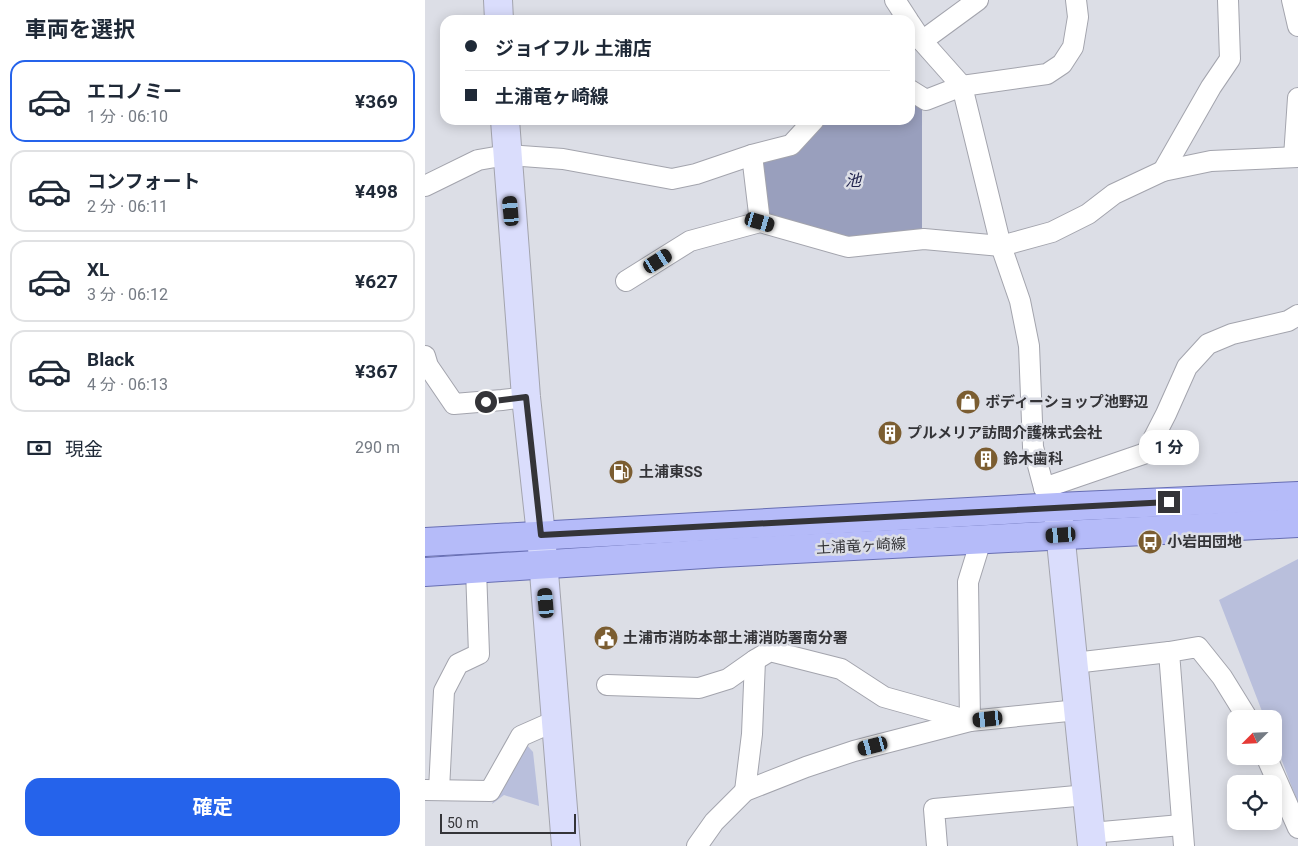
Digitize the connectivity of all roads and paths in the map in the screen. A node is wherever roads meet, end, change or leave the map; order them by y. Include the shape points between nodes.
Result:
1 (498, 0) edge
2 (895, 0) edge
3 (978, 0) edge
4 (1076, 0) edge
5 (1228, 0) edge
6 (1292, 0) edge
7 (499, 15) edge
8 (905, 15) edge
9 (1298, 26) edge
10 (915, 30) edge
11 (922, 41) junction
12 (962, 86) junction
13 (915, 93) edge
14 (1298, 98) edge
15 (505, 125) edge
16 (809, 125) edge
17 (507, 155) junction
18 (752, 155) junction
19 (1296, 157) edge
20 (1163, 171) junction
21 (425, 186) edge
22 (760, 222) junction
23 (1001, 246) junction
24 (626, 281) dead end
25 (1298, 315) edge
26 (425, 356) edge
27 (526, 397) junction
28 (1298, 496) edge
29 (1051, 497) junction
30 (1298, 523) edge
31 (541, 535) junction
32 (1061, 535) junction
33 (981, 540) junction
34 (425, 542) edge
35 (543, 564) junction
36 (477, 569) junction
37 (425, 572) edge
38 (1169, 652) junction
39 (755, 660) junction
40 (1074, 664) junction
41 (607, 685) dead end
42 (1078, 710) junction
43 (1242, 710) edge
44 (555, 721) junction
45 (970, 721) junction
46 (1270, 765) edge
47 (432, 790) edge
48 (745, 791) junction
49 (1087, 795) junction
50 (1181, 825) junction
51 (1298, 828) edge
52 (1091, 840) edge
53 (566, 846) edge
54 (697, 846) edge
55 (937, 846) edge
56 (1184, 846) edge

1 - 7 street
2 - 8 street
3 - 11 street
4 - 12 street via 1078,17 1073,47 1062,64 1047,74
5 - 20 street via 1230,59
6 - 9 street
10 - 11 street
11 - 12 street
12 - 13 street via 926,100
12 - 23 street
14 - 19 street
15 - 17 street
16 - 18 street via 791,145
17 - 18 street via 563,158 672,179
17 - 21 street via 478,160
17 - 27 street
18 - 22 street
19 - 20 street via 1211,161
20 - 23 street via 1114,194 1088,214 1052,232
22 - 23 street via 849,247 924,239
22 - 24 street via 690,241
23 - 29 street via 1020,301 1029,346 1033,446
25 - 29 street via 1288,321 1232,334 1208,344 1187,367 1146,453
26 - 27 street via 428,366 454,404
27 - 31 street
28 - 29 main road, 土浦竜ヶ崎線
29 - 31 main road, 土浦竜ヶ崎線
29 - 32 street
30 - 32 main road, 土浦竜ヶ崎線
31 - 34 main road, 土浦竜ヶ崎線
31 - 35 street
32 - 33 main road, 土浦竜ヶ崎線
32 - 40 street
33 - 35 main road, 土浦竜ヶ崎線
33 - 45 street via 968,582
35 - 36 main road, 土浦竜ヶ崎線
35 - 44 street
36 - 37 main road, 土浦竜ヶ崎線
36 - 47 street via 479,654 458,664 444,691
38 - 40 street
38 - 43 street via 1198,647
38 - 50 street
39 - 41 street via 728,679 699,688
39 - 45 street via 770,651 841,669 884,697
39 - 48 street via 752,734
40 - 42 street
42 - 45 street
42 - 49 street
44 - 47 street via 521,736 490,792
44 - 53 street
45 - 48 street via 854,751
46 - 51 street
48 - 54 street via 714,822
49 - 52 street
49 - 55 street via 934,809
50 - 52 street
50 - 56 street

